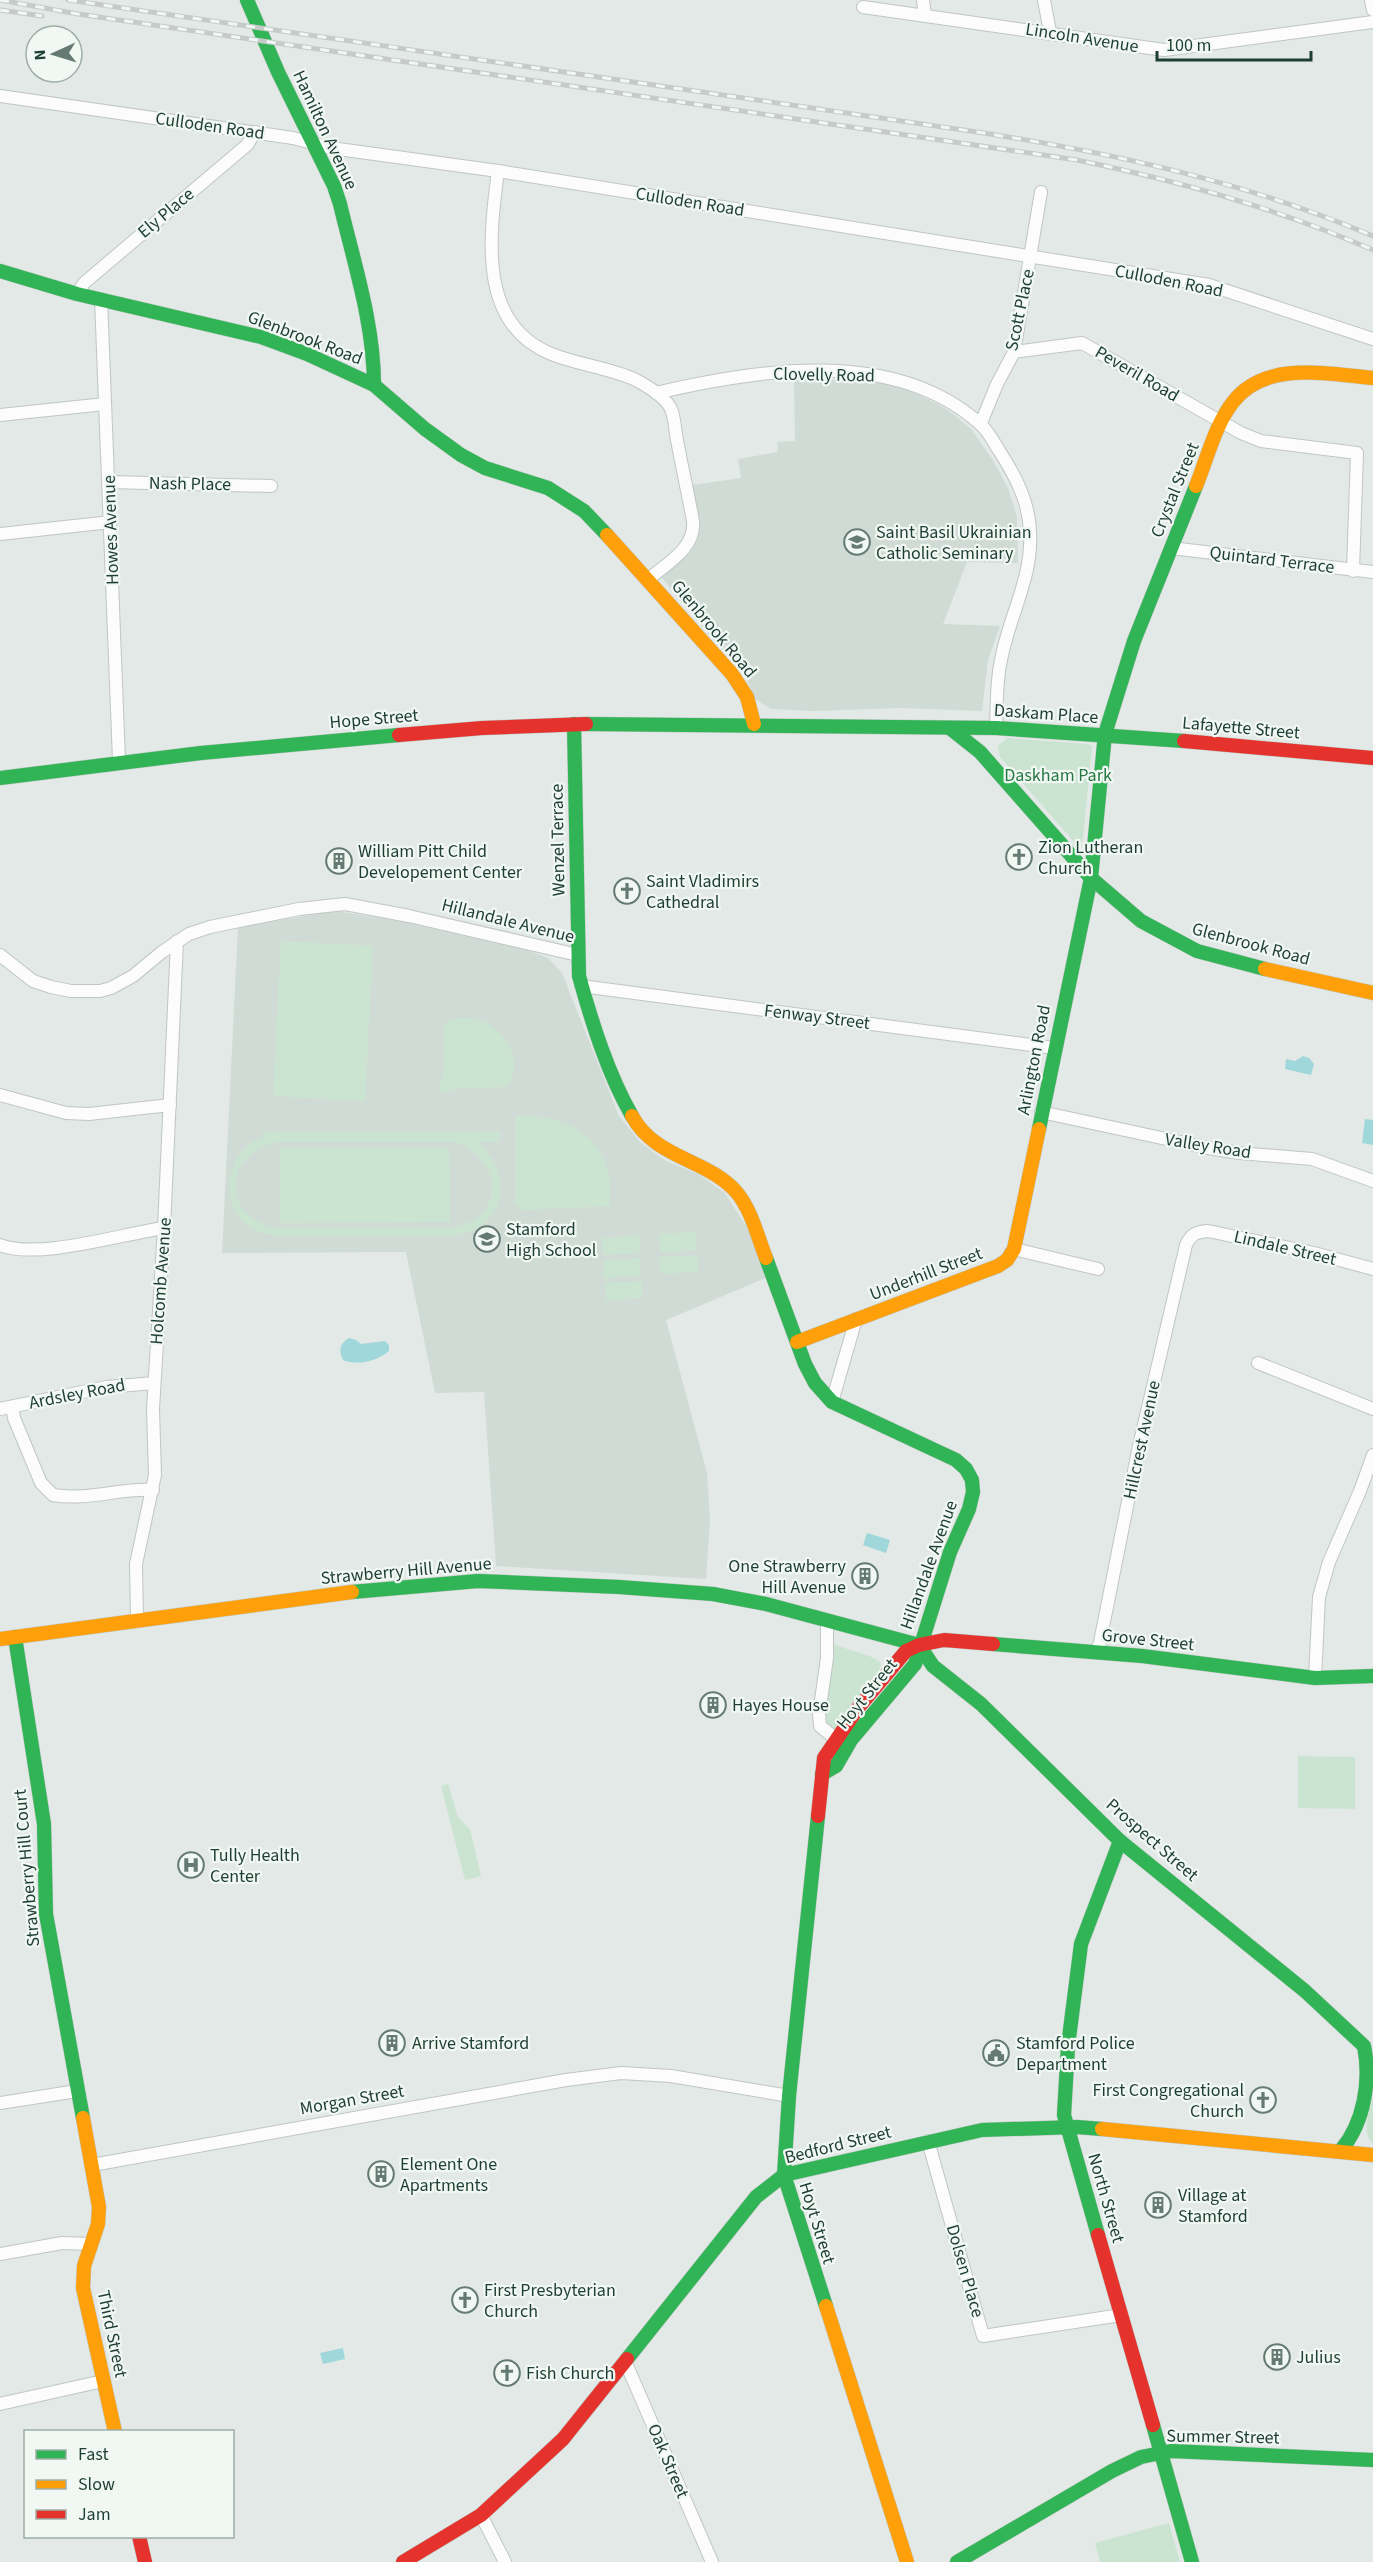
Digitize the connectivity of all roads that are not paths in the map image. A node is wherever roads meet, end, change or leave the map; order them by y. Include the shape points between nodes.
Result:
1 (247, 0) edge
2 (923, 0) edge
3 (1044, 0) edge
4 (1371, 0) edge
5 (863, 7) dead end
6 (1373, 10) edge
7 (926, 15) junction
8 (1373, 22) edge
9 (1050, 32) junction
10 (0, 96) edge
11 (255, 132) junction
12 (314, 144) junction
13 (498, 171) junction
14 (1041, 192) dead end
15 (1032, 257) junction
16 (0, 271) edge
17 (77, 294) junction
18 (101, 299) junction
19 (1373, 339) edge
20 (1014, 352) junction
21 (1373, 378) edge
22 (374, 385) junction
23 (656, 393) junction
24 (105, 404) junction
25 (0, 415) edge
26 (981, 423) junction
27 (1221, 423) junction
28 (109, 482) junction
29 (271, 486) dead end
30 (111, 522) junction
31 (0, 534) edge
32 (1171, 548) junction
33 (1353, 571) junction
34 (1373, 572) edge
35 (649, 579) junction
36 (574, 724) junction
37 (754, 724) junction
38 (996, 728) junction
39 (951, 729) junction
40 (1105, 734) junction
41 (1373, 758) edge
42 (119, 761) junction
43 (0, 778) edge
44 (1091, 878) junction
45 (177, 941) junction
46 (0, 955) edge
47 (578, 955) junction
48 (581, 986) junction
49 (1373, 993) edge
50 (1054, 1048) junction
51 (0, 1095) edge
52 (170, 1105) junction
53 (1041, 1112) junction
54 (1373, 1181) edge
55 (164, 1228) junction
56 (1196, 1232) joint
57 (0, 1245) edge
58 (1014, 1249) junction
59 (1098, 1269) dead end
60 (1373, 1269) edge
61 (856, 1319) junction
62 (797, 1342) junction
63 (1258, 1364) dead end
64 (154, 1383) junction
65 (832, 1402) junction
66 (6, 1408) edge
67 (1373, 1409) edge
68 (1373, 1455) edge
69 (153, 1490) junction
70 (137, 1620) junction
71 (827, 1621) junction
72 (15, 1637) junction
73 (0, 1639) edge
74 (919, 1645) junction
75 (1096, 1652) junction
76 (1373, 1676) edge
77 (1315, 1678) junction
78 (837, 1740) junction
79 (822, 1774) junction
80 (1120, 1841) junction
81 (1369, 2059) edge
82 (77, 2091) junction
83 (789, 2096) junction
84 (0, 2103) edge
85 (1067, 2126) junction
86 (1356, 2130) junction
87 (928, 2141) junction
88 (1341, 2150) junction
89 (1369, 2154) edge
90 (92, 2166) junction
91 (784, 2175) junction
92 (91, 2244) junction
93 (0, 2254) edge
94 (1121, 2315) junction
95 (625, 2361) junction
96 (104, 2381) junction
97 (0, 2404) edge
98 (115, 2430) edge
99 (1160, 2453) junction
100 (1373, 2460) edge
101 (481, 2515) junction
102 (139, 2538) edge
103 (145, 2562) edge
104 (403, 2562) edge
105 (505, 2562) edge
106 (712, 2562) edge
107 (907, 2562) edge
108 (957, 2562) edge
109 (1192, 2562) edge

1 - 12 street, Hamilton Avenue
2 - 7 street
3 - 9 street
4 - 6 street
5 - 7 street, Lincoln Avenue
7 - 9 street, Lincoln Avenue
8 - 9 street, Lincoln Avenue via 1164,50
10 - 11 street, Culloden Road
11 - 12 street, Culloden Road
11 - 17 street, Ely Place via 247,145 84,283
12 - 13 street, Culloden Road
12 - 22 street, Hamilton Avenue via 334,186 346,226 373,349
13 - 15 street, Culloden Road
13 - 23 street via 492,226 493,269 499,299 510,322 528,341 550,354 626,376
14 - 15 street, Scott Place
15 - 19 street, Culloden Road via 1209,285
15 - 20 street, Scott Place
16 - 17 street, Glenbrook Road
17 - 18 street, Glenbrook Road
18 - 22 street, Glenbrook Road via 261,337
18 - 24 street, Howes Avenue
20 - 26 street, Scott Place
20 - 27 street, Peveril Road via 1082,343
21 - 27 street, Crystal Street via 1287,372 1270,376 1242,391
22 - 35 street, Glenbrook Road via 461,455 568,499 600,526
23 - 26 street, Clovelly Road via 738,376 855,372 901,380 925,389
23 - 35 street via 671,408 694,526 686,546
24 - 25 street
24 - 28 street, Howes Avenue
26 - 38 street, Clovelly Road via 1024,496 1030,532 1028,574 1000,661
27 - 32 street, Crystal Street
27 - 33 street, Peveril Road via 1261,441 1357,453
28 - 29 street, Nash Place
28 - 30 street, Howes Avenue
30 - 31 street
30 - 42 street, Howes Avenue
32 - 33 street, Quintard Terrace
32 - 40 street, Crystal Street via 1134,641
33 - 34 street, Quintard Terrace
35 - 37 street, Glenbrook Road via 739,683 753,711
36 - 37 street, Hope Street
36 - 42 street, Hope Street
36 - 47 street, Wenzel Terrace
37 - 39 street
38 - 39 street, Daskam Place
38 - 40 street, Daskam Place
39 - 44 street, Glenbrook Road via 980,752
40 - 41 street, Lafayette Street
40 - 44 street, Daskam Place
42 - 43 street, Hope Street
44 - 49 street, Glenbrook Road via 1141,921 1197,951
44 - 50 street, Arlington Road
45 - 46 street, Hillandale Avenue via 120,984 86,992 61,990 33,981
45 - 47 street, Hillandale Avenue via 210,927 345,904
45 - 52 street, Holcomb Avenue
47 - 48 street, Hillandale Avenue
48 - 50 street, Fenway Street
48 - 62 street, Hillandale Avenue via 622,1099 637,1126 659,1147 724,1180 744,1203
50 - 53 street, Arlington Road
51 - 52 street via 66,1113
52 - 55 street, Holcomb Avenue
53 - 54 street, Valley Road via 1218,1150 1312,1159
53 - 58 street, Arlington Road
55 - 57 street via 47,1249 19,1250
55 - 64 street, Holcomb Avenue
56 - 60 street, Lindale Street via 1208,1231 1314,1253
56 - 75 street, Hillcrest Avenue via 1186,1245
58 - 59 street
58 - 61 street, Underhill Street via 998,1266
61 - 62 street, Underhill Street
61 - 65 street
62 - 65 street, Hillandale Avenue via 815,1383
63 - 67 street
64 - 66 street, Ardsley Road via 106,1387
64 - 69 street, Holcomb Avenue
65 - 74 street, Hillandale Avenue via 956,1460 972,1480 969,1509
66 - 69 street via 14,1418 41,1483 53,1495
68 - 77 street via 1329,1562 1319,1597
69 - 70 street, Holcomb Avenue via 136,1564
70 - 71 street, Strawberry Hill Avenue via 387,1588 478,1581 713,1594
70 - 72 street, Strawberry Hill Avenue
71 - 74 street, Strawberry Hill Avenue
71 - 78 street, Hoyt Street via 820,1726
72 - 73 street, Strawberry Hill Avenue
72 - 82 street, Strawberry Hill Court via 44,1824 46,1914
74 - 75 street, Grove Street via 949,1640
74 - 78 street, Hoyt Street via 906,1651 893,1666
74 - 79 street, Hoyt Street via 915,1664 851,1740 836,1766
74 - 80 street, Prospect Street via 933,1666 981,1704
75 - 77 street, Grove Street
76 - 77 street, Grove Street
78 - 79 street, Hoyt Street via 824,1758
79 - 83 street, Hoyt Street
80 - 81 street, Prospect Street via 1305,1991 1364,2046
80 - 85 street, North Street via 1080,1952 1064,2092
81 - 86 street
82 - 84 street
82 - 90 street, Strawberry Hill Court
83 - 90 street, Morgan Street via 671,2076 621,2073
83 - 91 street, Hoyt Street
85 - 87 street, Bedford Street via 982,2130
85 - 88 street, Bedford Street
85 - 94 street, North Street
86 - 88 street
86 - 89 street
87 - 91 street, Bedford Street
87 - 94 street, Dolsen Place via 983,2336
88 - 89 street, Bedford Street
90 - 92 street via 99,2206
91 - 95 street, Bedford Street via 756,2197
91 - 107 street, Hoyt Street
92 - 93 street via 62,2244
92 - 96 street, Third Street via 84,2266 84,2288
94 - 99 street, North Street
95 - 101 street, Bedford Street via 563,2439
95 - 106 street, Oak Street
96 - 97 street
96 - 98 street, Third Street
99 - 100 street, Summer Street
99 - 108 street, Summer Street via 1112,2470
99 - 109 street, North Street
101 - 104 street, Bedford Street
101 - 105 street
102 - 103 street

